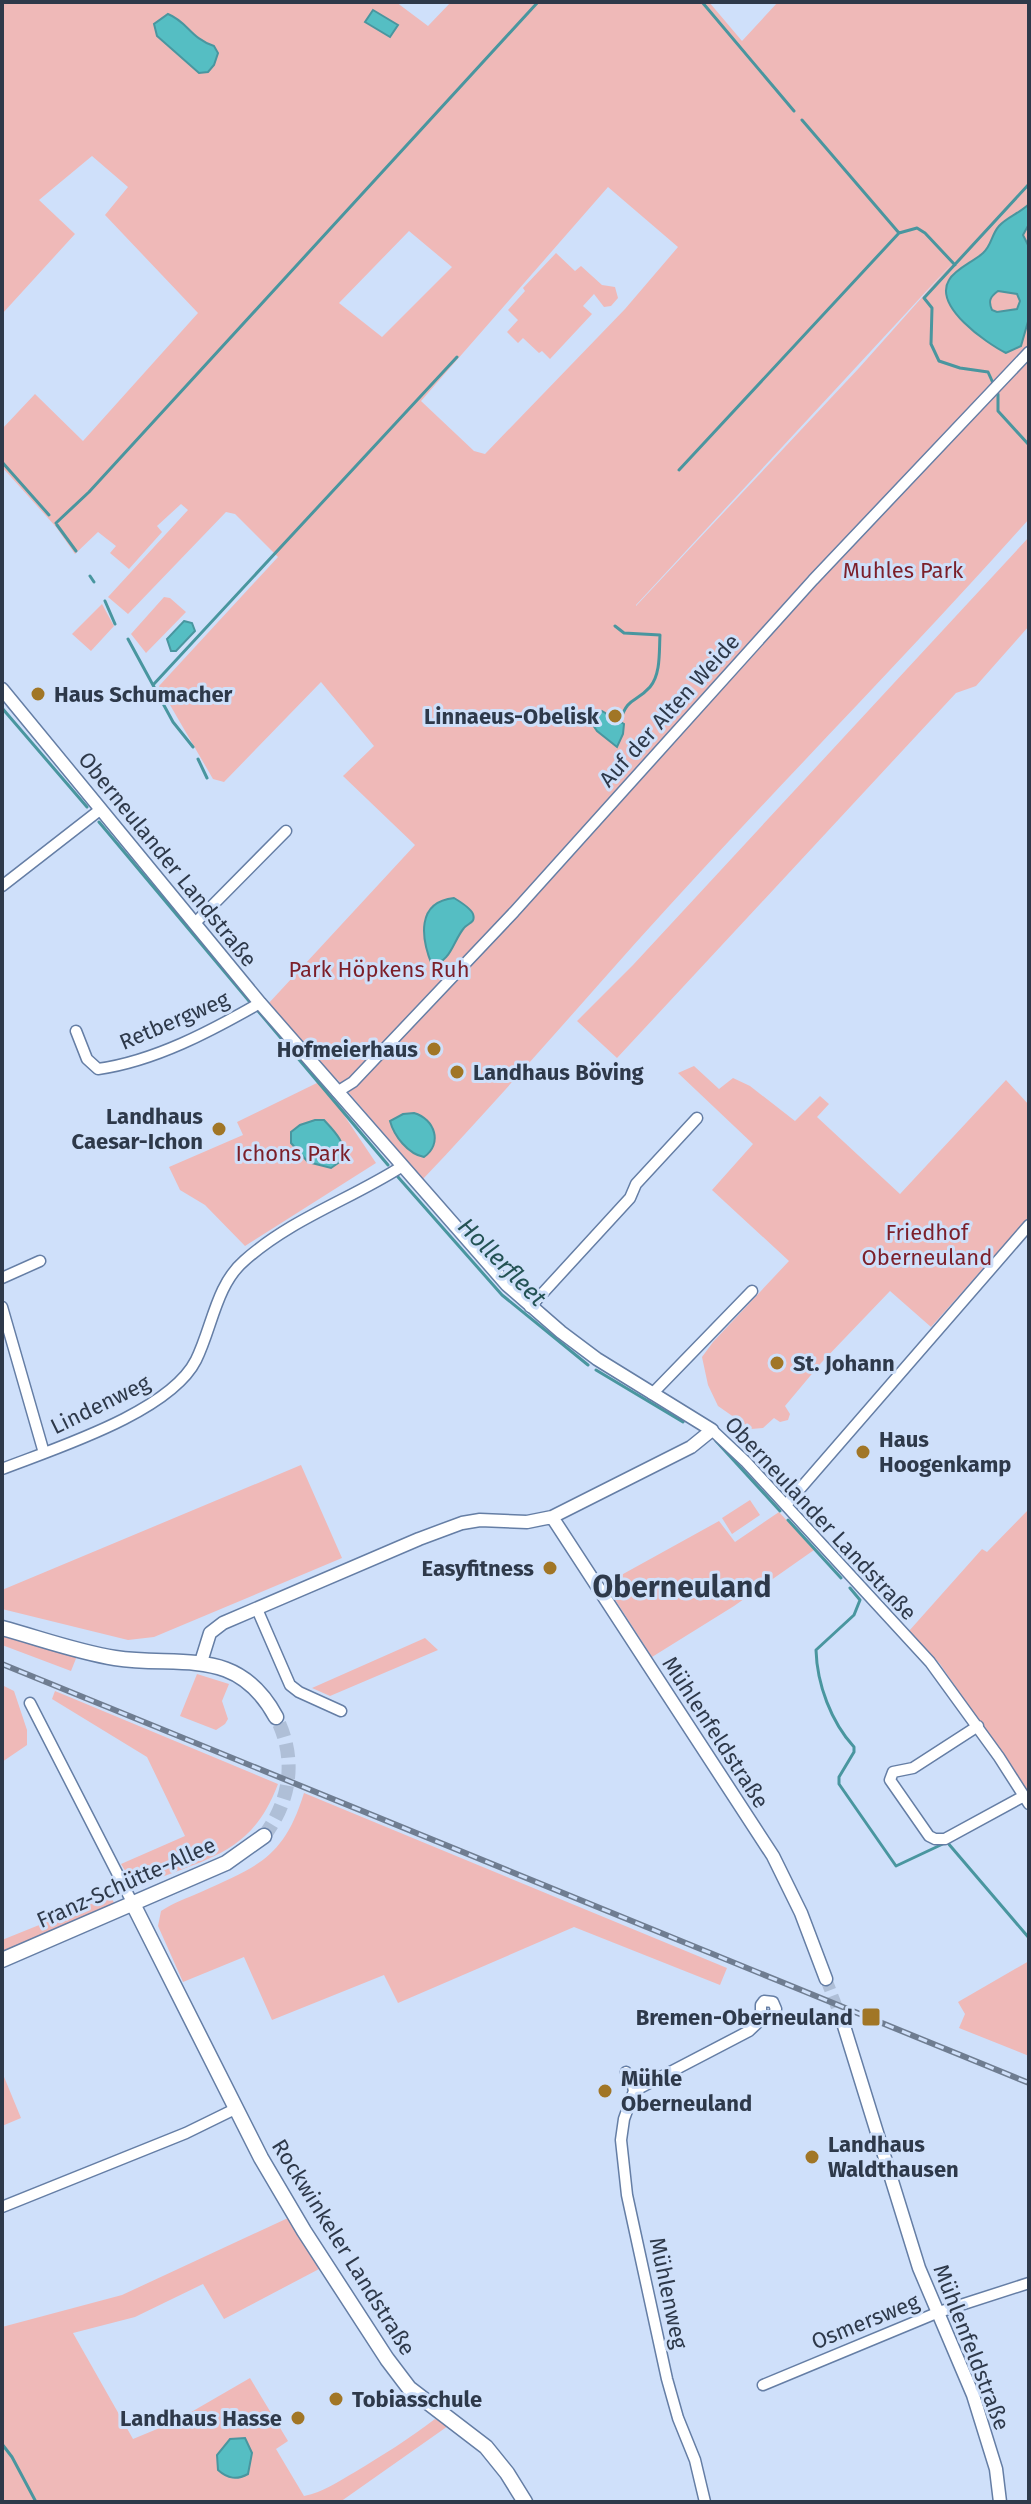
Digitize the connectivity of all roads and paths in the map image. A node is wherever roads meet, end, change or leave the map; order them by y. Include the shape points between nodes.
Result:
1 (1029, 352) edge
2 (2, 689) edge
3 (101, 809) junction
4 (286, 831) dead end
5 (2, 886) edge
6 (195, 923) junction
7 (260, 1003) junction
8 (76, 1031) dead end
9 (337, 1092) junction
10 (697, 1118) dead end
11 (401, 1167) junction
12 (1029, 1225) edge
13 (40, 1261) dead end
14 (2, 1278) edge
15 (752, 1291) dead end
16 (2, 1307) edge
17 (530, 1307) junction
18 (652, 1394) junction
19 (712, 1430) junction
20 (44, 1453) junction
21 (2, 1469) edge
22 (786, 1505) junction
23 (552, 1517) junction
24 (257, 1609) junction
25 (2, 1628) edge
26 (201, 1662) junction
27 (30, 1703) dead end
28 (341, 1711) dead end
29 (276, 1717) tunnel mouth
30 (978, 1726) junction
31 (1026, 1800) edge
32 (264, 1836) tunnel mouth
33 (133, 1904) junction
34 (2, 1960) edge
35 (826, 1979) tunnel mouth
36 (765, 2016) dead end
37 (844, 2026) tunnel mouth
38 (626, 2072) dead end
39 (634, 2091) junction
40 (235, 2109) junction
41 (2, 2207) edge
42 (1029, 2283) edge
43 (939, 2312) junction
44 (763, 2385) dead end
45 (525, 2502) edge
46 (705, 2502) edge
47 (1000, 2502) edge

1 - 9 street, Auf der Alten Weide via 813,580 500,928 353,1082
2 - 3 street, Oberneulander Landstraße
3 - 5 street
3 - 6 street, Oberneulander Landstraße
4 - 6 street
6 - 7 street, Oberneulander Landstraße
7 - 8 street, Retbergweg via 128,1065 98,1069 87,1059
7 - 9 street, Oberneulander Landstraße
9 - 11 street, Oberneulander Landstraße
10 - 17 street
11 - 17 street, Oberneulander Landstraße
11 - 20 street, Lindenweg via 302,1219 243,1261 226,1284 195,1362 165,1395 135,1414
12 - 22 street
13 - 14 street
15 - 18 street
16 - 20 street
17 - 18 street, Oberneulander Landstraße
18 - 19 street, Oberneulander Landstraße
19 - 22 street, Oberneulander Landstraße
19 - 23 street via 691,1447
20 - 21 street, Lindenweg
22 - 30 street, Oberneulander Landstraße via 930,1662
23 - 24 street via 462,1523
23 - 35 street, Mühlenfeldstraße via 773,1856
24 - 26 street via 210,1633
24 - 28 street via 290,1685
25 - 26 main road via 111,1657
26 - 29 main road via 246,1680
27 - 33 street, Rockwinkeler Landstraße
30 - 31 street, Oberneulander Landstraße
30 - 31 street, Oberneulander Landstraße via 913,1768 893,1772 890,1780 896,1791 935,1839
32 - 33 main road, Franz-Schütte-Allee via 232,1860
33 - 34 main road, Franz-Schütte-Allee
33 - 40 main road, Rockwinkeler Landstraße
36 - 39 street via 749,2031
37 - 43 street, Mühlenfeldstraße via 919,2268
38 - 39 street
39 - 46 street, Mühlenweg via 624,2119 622,2170 667,2379
40 - 41 street
40 - 45 main road, Rockwinkeler Landstraße via 299,2223 397,2374 423,2401 486,2447
42 - 43 street, Osmersweg
43 - 44 street, Osmersweg
43 - 47 street, Mühlenfeldstraße via 982,2423

